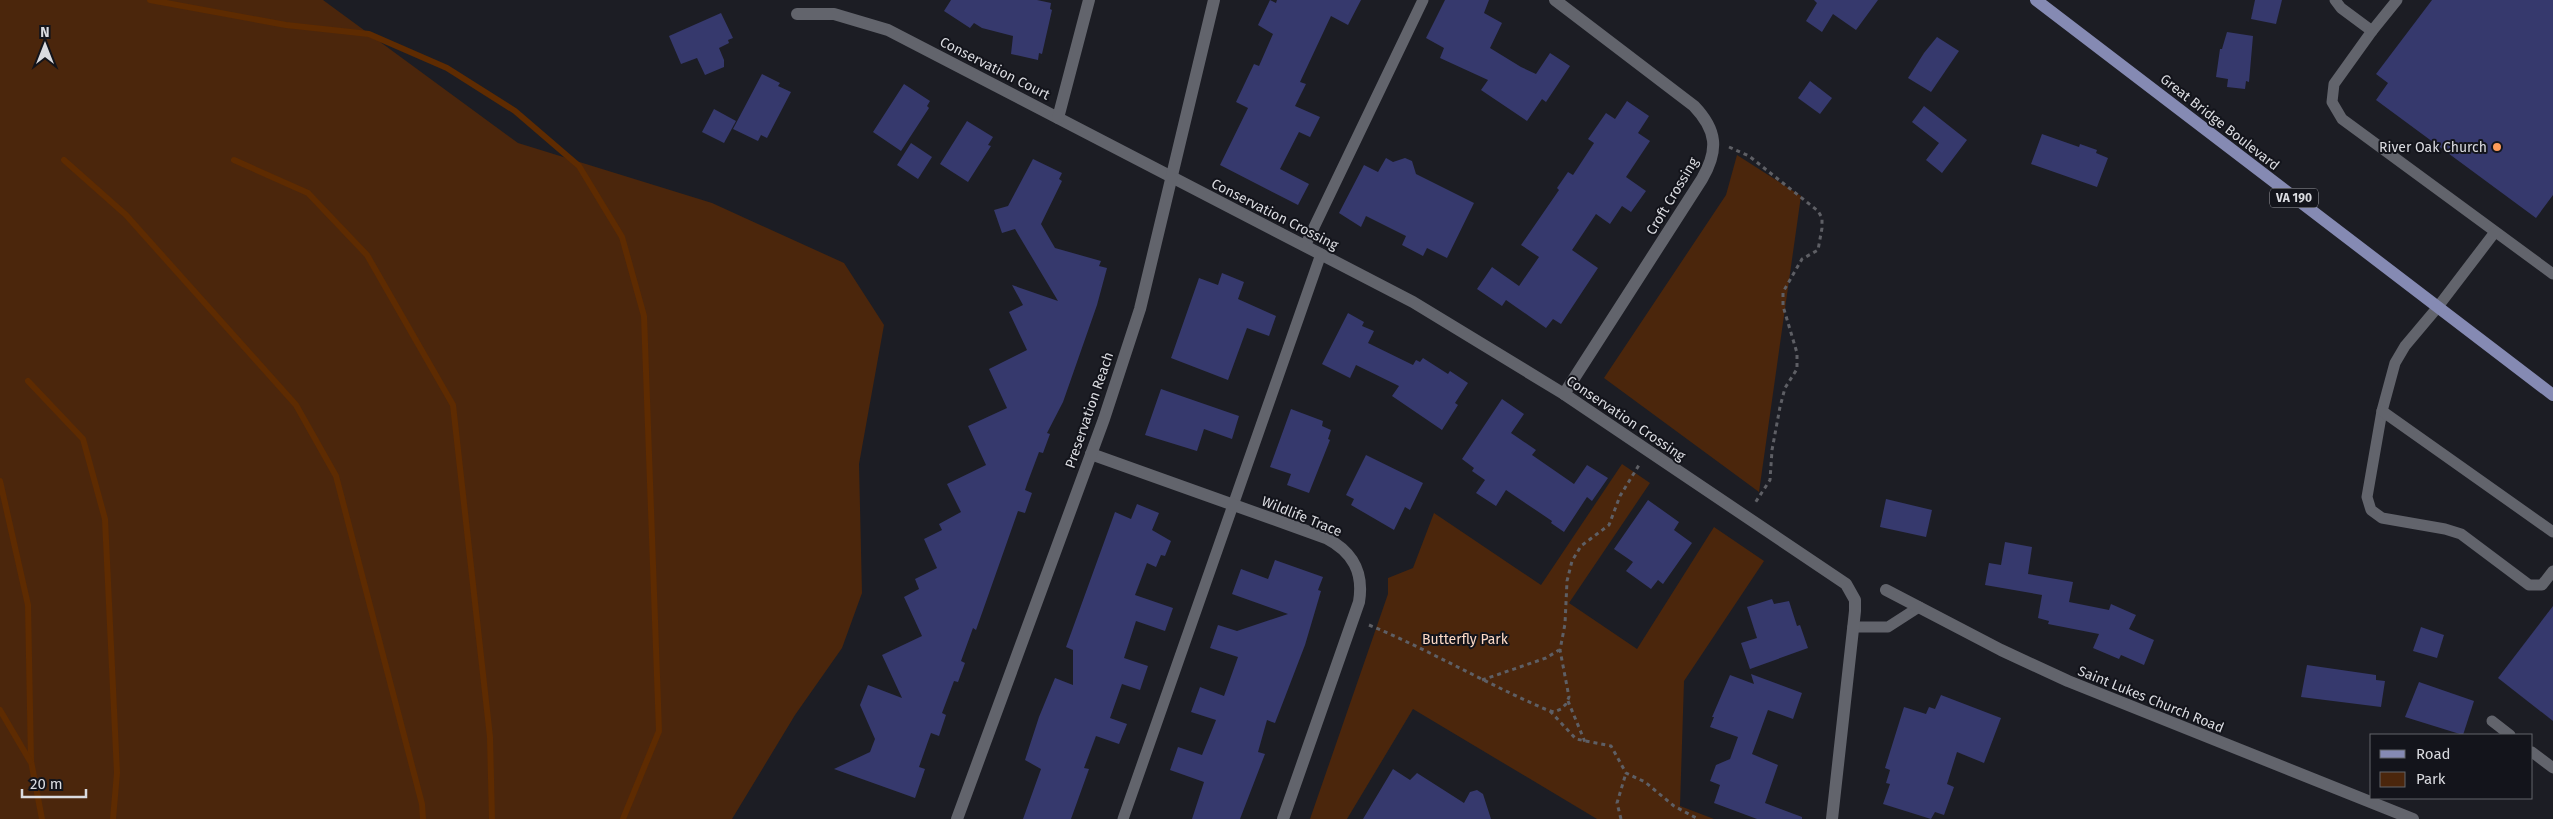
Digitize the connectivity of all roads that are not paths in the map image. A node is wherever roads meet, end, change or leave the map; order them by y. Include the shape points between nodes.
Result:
1 (1089, 0) edge
2 (1214, 0) edge
3 (1423, 0) edge
4 (1555, 0) edge
5 (2036, 0) edge
6 (2336, 0) edge
7 (2397, 0) edge
8 (797, 14) dead end
9 (2372, 32) junction
10 (1058, 118) junction
11 (1172, 177) junction
12 (2495, 232) junction
13 (1305, 246) junction
14 (1321, 254) junction
15 (2553, 274) edge
16 (2437, 308) junction
17 (1564, 394) junction
18 (2553, 395) edge
19 (2382, 411) junction
20 (1091, 454) junction
21 (1232, 505) junction
22 (2553, 532) edge
23 (2553, 571) edge
24 (1886, 590) dead end
25 (1919, 607) junction
26 (1854, 627) junction
27 (2492, 721) dead end
28 (2509, 734) edge
29 (2533, 753) edge
30 (2553, 768) edge
31 (957, 819) edge
32 (1124, 819) edge
33 (1283, 819) edge
34 (1832, 819) edge
35 (2412, 819) edge

1 - 10 street
2 - 11 street, Preservation Reach
3 - 13 lane
4 - 17 street, Croft Crossing via 1694,106 1709,124 1714,143 1710,166
5 - 16 main road, Great Bridge Boulevard / VA 190
6 - 9 lane via 2340,8
7 - 9 lane
8 - 10 street, Conservation Court via 834,14 888,30
9 - 12 lane via 2334,84 2332,102 2342,119
10 - 11 street, Conservation Court
11 - 13 street, Conservation Crossing
11 - 20 street, Preservation Reach via 1140,309
12 - 15 lane
12 - 16 lane
13 - 14 street, Conservation Crossing
14 - 17 street, Conservation Crossing via 1413,302
14 - 21 lane
16 - 18 main road, Great Bridge Boulevard / VA 190
16 - 19 lane via 2395,363
17 - 26 street, Conservation Crossing via 1846,584 1855,600
19 - 22 lane
19 - 23 lane via 2367,497 2371,510 2382,518 2445,528 2461,534 2529,585 2542,585
20 - 21 street, Wildlife Trace
20 - 31 street, Preservation Reach
21 - 32 lane
21 - 33 street, Wildlife Trace via 1340,545 1351,555 1360,578 1361,592 1354,619
24 - 25 street, Saint Lukes Church Road
25 - 26 lane via 1888,627
25 - 35 street, Saint Lukes Church Road via 2068,681
26 - 34 street, Conservation Crossing
27 - 28 lane
29 - 30 lane

